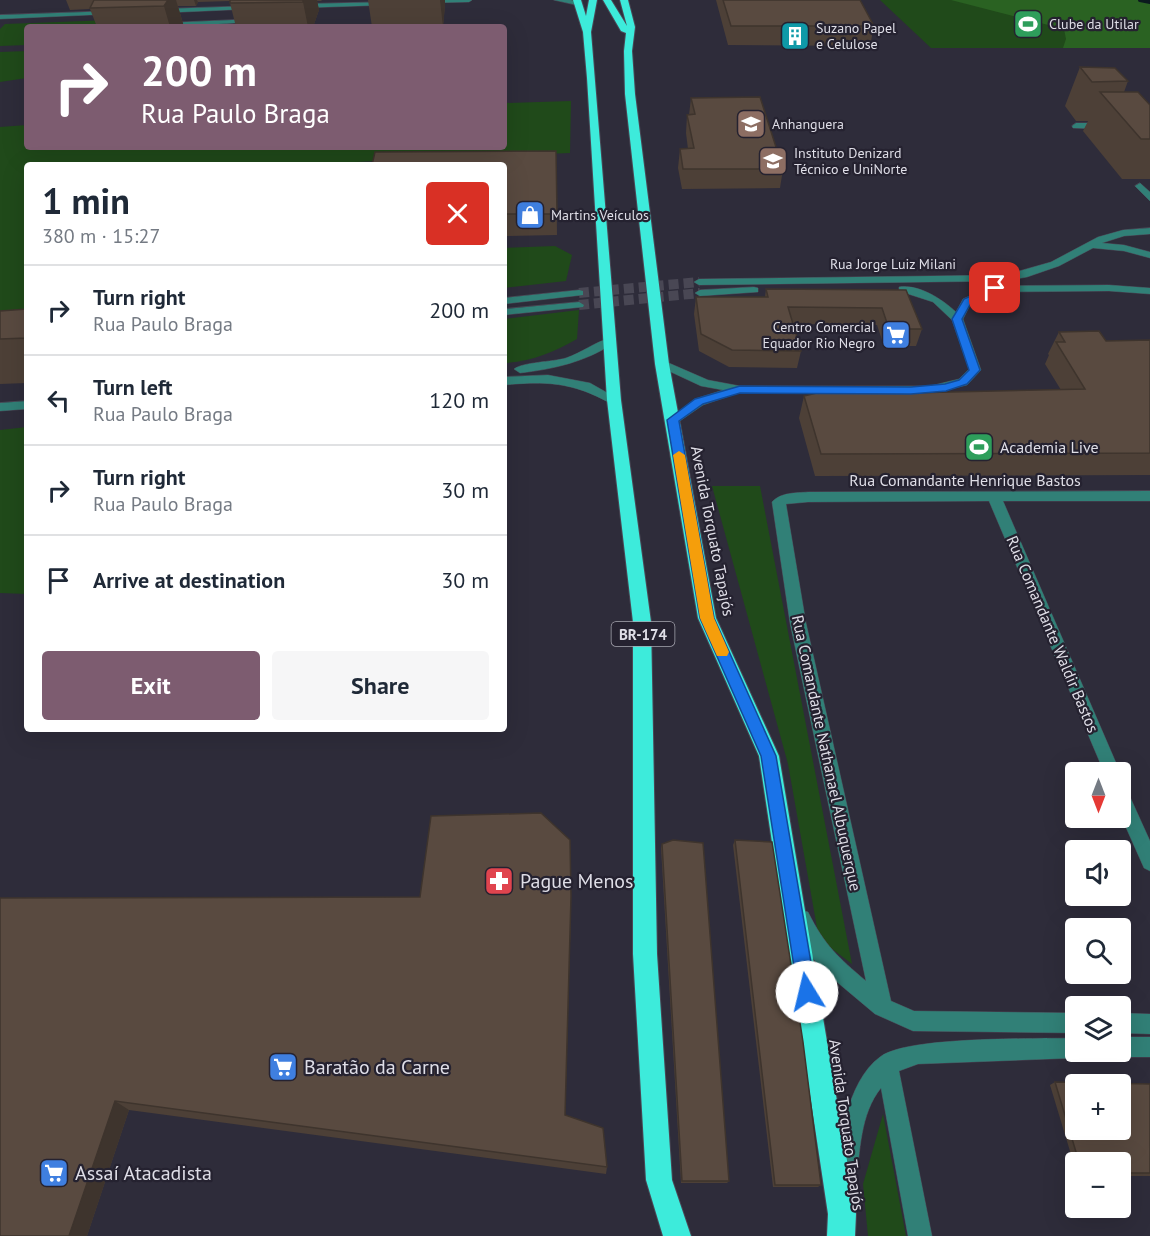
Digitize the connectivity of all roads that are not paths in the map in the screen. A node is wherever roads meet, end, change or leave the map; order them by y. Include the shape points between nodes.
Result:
1 (469, 0) edge
2 (557, 0) edge
3 (593, 0) edge
4 (608, 0) edge
5 (624, 0) edge
6 (162, 1) edge
7 (430, 1) edge
8 (396, 2) dead end
9 (418, 2) dead end
10 (577, 2) edge
11 (293, 3) edge
12 (258, 7) dead end
13 (120, 12) dead end
14 (84, 14) junction
15 (0, 17) edge
16 (267, 20) edge
17 (78, 22) dead end
18 (220, 24) edge
19 (587, 32) junction
20 (629, 38) junction
21 (1076, 126) dead end
22 (1117, 126) edge
23 (1140, 186) dead end
24 (1150, 198) edge
25 (1150, 231) edge
26 (1089, 245) junction
27 (1150, 255) edge
28 (995, 288) junction
29 (903, 289) junction
30 (1150, 291) edge
31 (579, 293) tunnel mouth
32 (507, 301) edge
33 (579, 305) tunnel mouth
34 (507, 312) edge
35 (957, 319) junction
36 (610, 341) junction
37 (662, 364) junction
38 (507, 371) edge
39 (507, 381) edge
40 (740, 390) junction
41 (614, 400) junction
42 (24, 405) edge
43 (0, 407) edge
44 (673, 420) junction
45 (994, 496) junction
46 (1150, 496) edge
47 (781, 500) joint
48 (1108, 762) edge
49 (1131, 818) edge
50 (1150, 862) edge
51 (793, 903) junction
52 (882, 1007) junction
53 (1065, 1023) edge
54 (1131, 1023) edge
55 (1150, 1024) edge
56 (1131, 1047) edge
57 (1150, 1047) edge
58 (1065, 1048) edge
59 (887, 1064) junction
60 (842, 1225) edge
61 (677, 1236) edge
62 (920, 1236) edge

1 - 7 street
2 - 10 street
3 - 19 highway
4 - 20 highway
5 - 20 highway, Avenida Torquato Tapajós via 631,27
6 - 12 street via 156,11
7 - 9 street
8 - 11 street
10 - 19 highway, BR-174
13 - 14 street
14 - 15 street
14 - 17 street
16 - 18 street
19 - 36 highway, BR-174
20 - 37 highway, Avenida Torquato Tapajós via 630,94
21 - 22 street
23 - 24 street
25 - 26 street, Rua Jorge Luiz Milani via 1123,233
26 - 27 street
26 - 29 street, Rua Jorge Luiz Milani via 1055,264 1005,278 699,288
28 - 29 street, Rua Jorge Luiz Milani
28 - 30 street, Rua Jorge Luiz Milani
28 - 35 street via 967,301
29 - 35 street via 937,300
31 - 32 street
33 - 34 street
35 - 40 street via 975,370 963,382 911,391
36 - 38 street via 570,362
36 - 41 highway, BR-174
37 - 40 street via 705,383
37 - 44 highway, Avenida Torquato Tapajós
39 - 41 street via 576,381
40 - 44 street via 699,402
41 - 61 highway, BR-174 via 642,622 645,954 659,1179
42 - 43 street
44 - 51 highway, Avenida Torquato Tapajós via 707,618 769,756
45 - 46 street, Rua Comandante Henrique Bastos
45 - 47 street, Rua Comandante Henrique Bastos
45 - 48 street, Rua Comandante Waldir Bastos
47 - 52 street, Rua Comandante Nathanael Albuquerque via 778,504 798,623
49 - 50 street
51 - 52 street via 814,945
51 - 60 highway, Avenida Torquato Tapajós
52 - 53 street via 914,1021
54 - 55 street
56 - 57 street
58 - 59 street via 918,1054
59 - 60 street via 866,1090 852,1130
59 - 62 street

